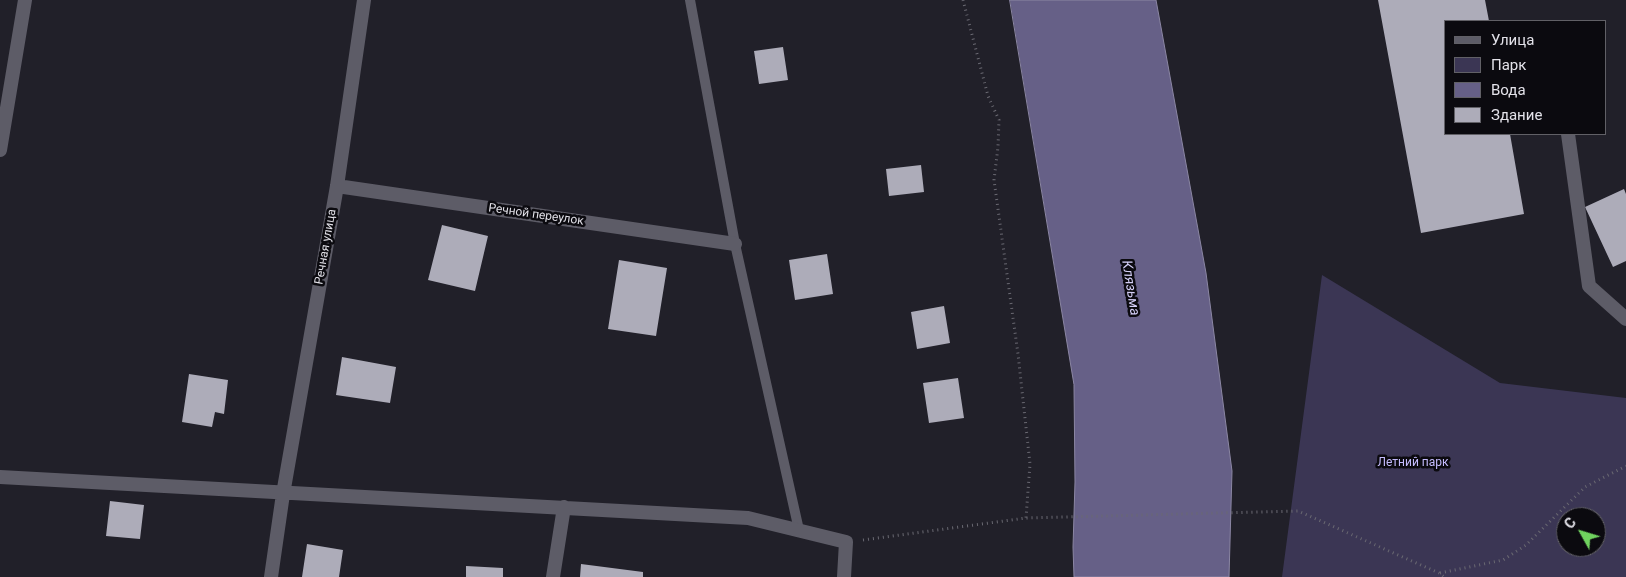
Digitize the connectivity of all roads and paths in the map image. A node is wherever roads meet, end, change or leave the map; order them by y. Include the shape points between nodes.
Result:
1 (24, 0) edge
2 (364, 0) edge
3 (690, 0) edge
4 (964, 0) edge
5 (1568, 135) edge
6 (0, 150) edge
7 (337, 186) junction
8 (735, 244) junction
9 (1626, 319) edge
10 (1626, 466) edge
11 (0, 477) edge
12 (283, 494) junction
13 (564, 507) junction
14 (1026, 518) junction
15 (799, 530) junction
16 (846, 542) junction
17 (1439, 573) junction
18 (271, 577) edge
19 (553, 577) edge
20 (844, 577) edge
21 (1444, 577) edge

1 - 6 street
2 - 7 street, Речная улица
3 - 8 lane
4 - 14 path via 988,96 1000,120 994,180 1030,464
5 - 9 street via 1589,286
7 - 8 street, Речной переулок
7 - 12 street, Речная улица
8 - 15 lane
10 - 17 path via 1585,487 1526,545 1503,560
11 - 12 street
12 - 13 street
12 - 18 street, Речная улица
13 - 15 street via 748,518
13 - 19 street
14 - 16 path
14 - 17 path via 1298,511
15 - 16 street
16 - 20 street
17 - 21 path

